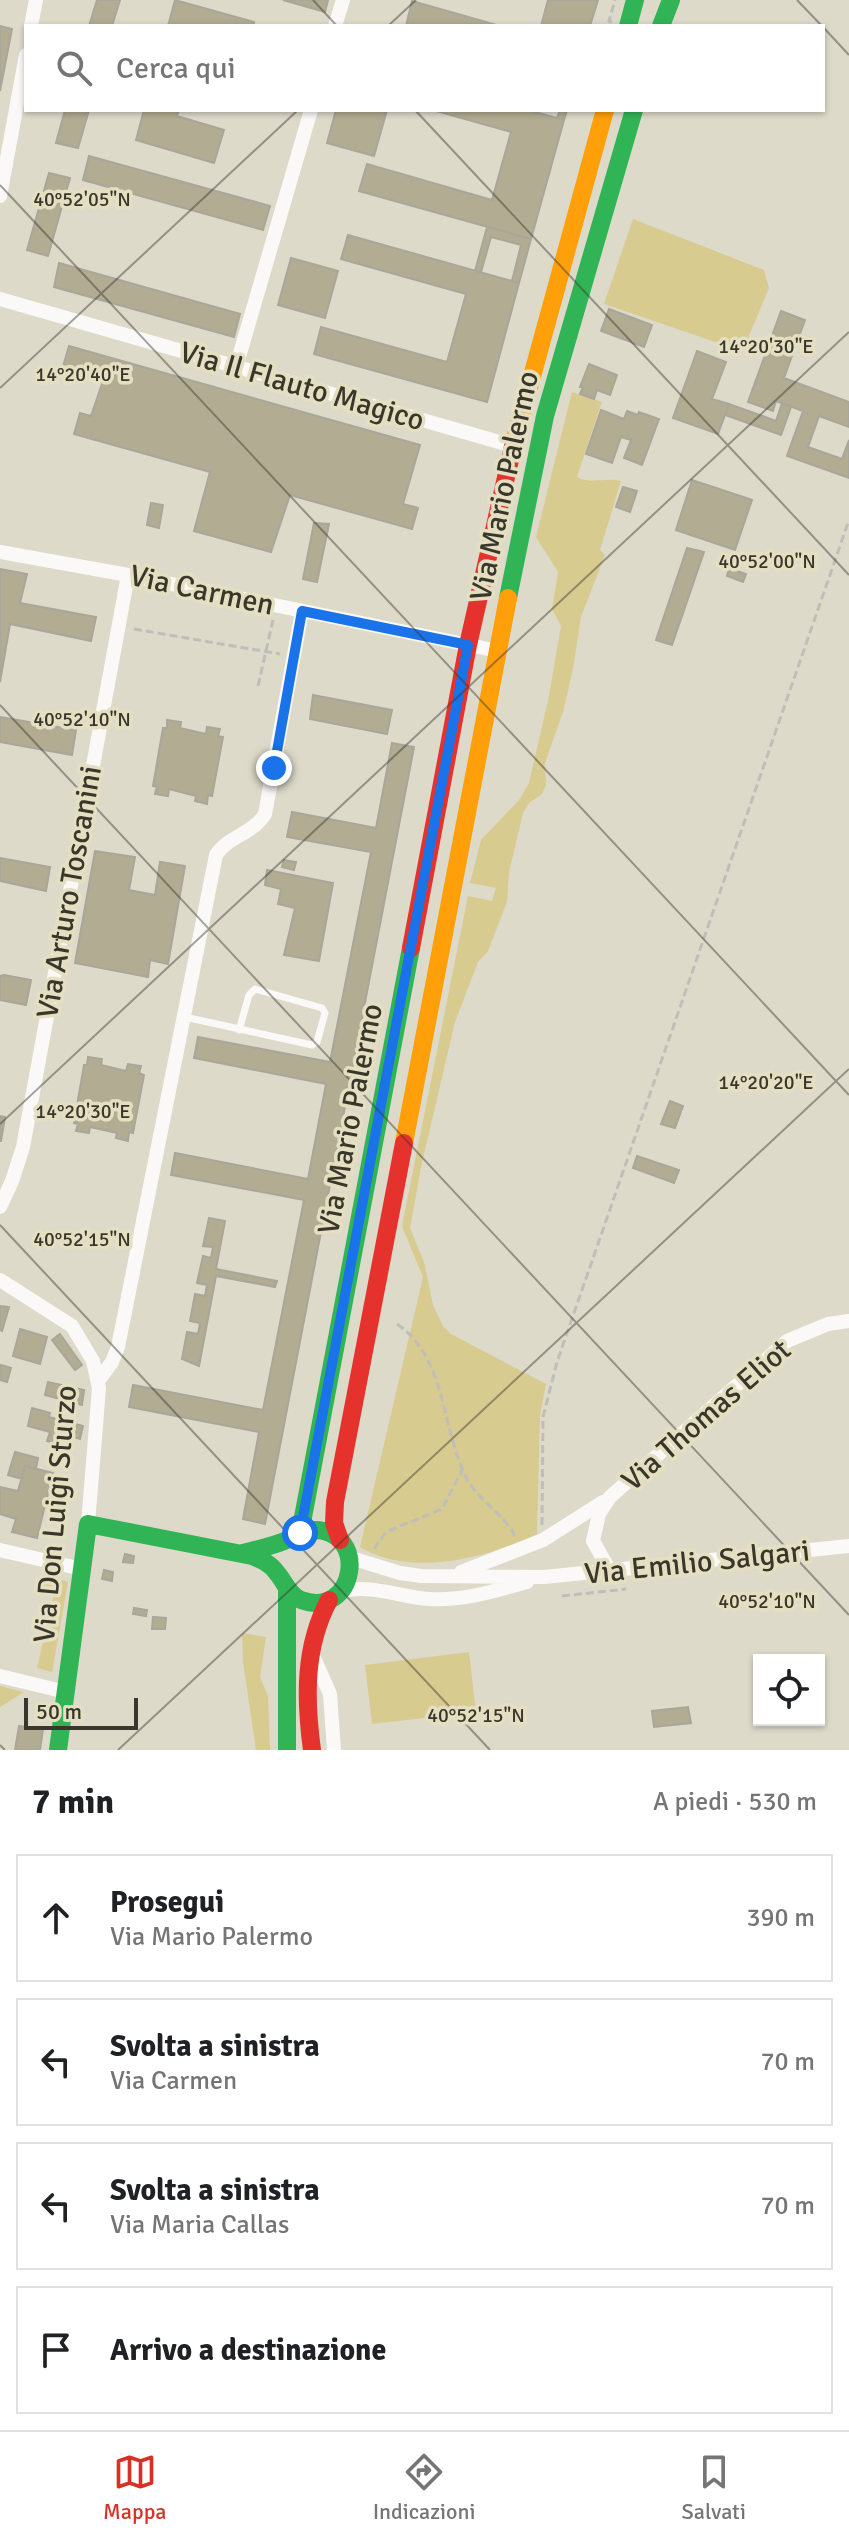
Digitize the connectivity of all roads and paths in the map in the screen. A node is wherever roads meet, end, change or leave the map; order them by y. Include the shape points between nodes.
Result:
1 (36, 0) edge
2 (343, 0) edge
3 (615, 0) edge
4 (635, 0) edge
5 (671, 0) edge
6 (609, 21) dead end
7 (31, 24) edge
8 (336, 24) edge
9 (629, 24) edge
10 (662, 24) edge
11 (24, 66) edge
12 (310, 112) edge
13 (604, 112) edge
14 (633, 112) edge
15 (0, 196) edge
16 (0, 299) edge
17 (236, 367) junction
18 (513, 446) junction
19 (849, 520) edge
20 (0, 552) edge
21 (128, 575) junction
22 (277, 606) junction
23 (302, 611) junction
24 (118, 626) junction
25 (468, 645) junction
26 (498, 651) junction
27 (266, 652) junction
28 (294, 657) junction
29 (258, 686) dead end
30 (185, 1017) junction
31 (239, 1030) junction
32 (0, 1207) edge
33 (0, 1280) edge
34 (849, 1321) edge
35 (397, 1324) dead end
36 (98, 1381) junction
37 (463, 1469) junction
38 (610, 1497) junction
39 (88, 1524) junction
40 (295, 1536) junction
41 (340, 1540) junction
42 (543, 1540) junction
43 (849, 1546) edge
44 (0, 1550) edge
45 (520, 1550) junction
46 (243, 1553) junction
47 (351, 1558) junction
48 (371, 1564) junction
49 (82, 1569) junction
50 (610, 1571) junction
51 (452, 1576) junction
52 (544, 1577) junction
53 (284, 1585) junction
54 (626, 1589) dead end
55 (336, 1596) junction
56 (562, 1596) dead end
57 (311, 1649) junction
58 (0, 1676) edge
59 (66, 1692) junction
60 (58, 1750) edge
61 (287, 1750) edge
62 (312, 1750) edge
63 (334, 1750) edge

1 - 7 street
2 - 8 street
3 - 6 path
4 - 9 street
5 - 10 street
11 - 15 street
12 - 17 street
13 - 18 street, Via Mario Palermo
14 - 26 street, Via Mario Palermo via 545,416
16 - 17 street, Via Il Flauto Magico
17 - 18 street, Via Il Flauto Magico
18 - 25 street, Via Mario Palermo
19 - 42 path via 557,1362 543,1417
20 - 21 street, Via Carmen
21 - 22 street, Via Carmen
21 - 24 street, Via Arturo Toscanini
22 - 23 street, Via Carmen
22 - 27 path
23 - 25 street, Via Carmen
23 - 28 street
24 - 27 path
24 - 32 street, Via Arturo Toscanini via 23,1147
25 - 26 street, Via Carmen
25 - 40 street, Via Mario Palermo
26 - 41 street, Via Mario Palermo via 335,1502
27 - 28 path
27 - 29 path
28 - 30 street via 265,814 216,855
30 - 31 lane
30 - 36 street via 118,1347
31 - 31 lane via 314,1045 325,1013 255,989
33 - 36 street, Via Don Luigi Sturzo via 72,1326 93,1361
34 - 38 street, Via Thomas Eliot via 787,1341
35 - 37 path via 421,1346
36 - 39 street, Via Don Luigi Sturzo
37 - 45 path via 469,1483 508,1523
37 - 48 path via 442,1509 386,1532
38 - 42 street, Via Thomas Eliot
38 - 50 street, Via Thomas Eliot via 599,1514 593,1541
39 - 46 street
39 - 49 street, Via Don Luigi Sturzo
40 - 41 street via 321,1530
40 - 46 street
40 - 53 street via 280,1556
41 - 47 street
42 - 45 street, Via Thomas Eliot
43 - 50 street, Via Emilio Salgari
44 - 49 street
45 - 51 street, Via Thomas Eliot
46 - 53 street via 266,1562
47 - 48 street, Via Emilio Salgari
47 - 55 street via 351,1575
48 - 51 street, Via Emilio Salgari via 400,1573
49 - 59 street, Via Don Luigi Sturzo
50 - 52 street, Via Emilio Salgari
51 - 52 street, Via Emilio Salgari
52 - 55 street, Via Emilio Salgari via 473,1597 429,1599 365,1588
53 - 55 street via 308,1602
53 - 61 street
54 - 56 path
55 - 57 street via 314,1630
57 - 62 street
57 - 63 street via 328,1685
58 - 59 street
59 - 60 street, Via Don Luigi Sturzo

